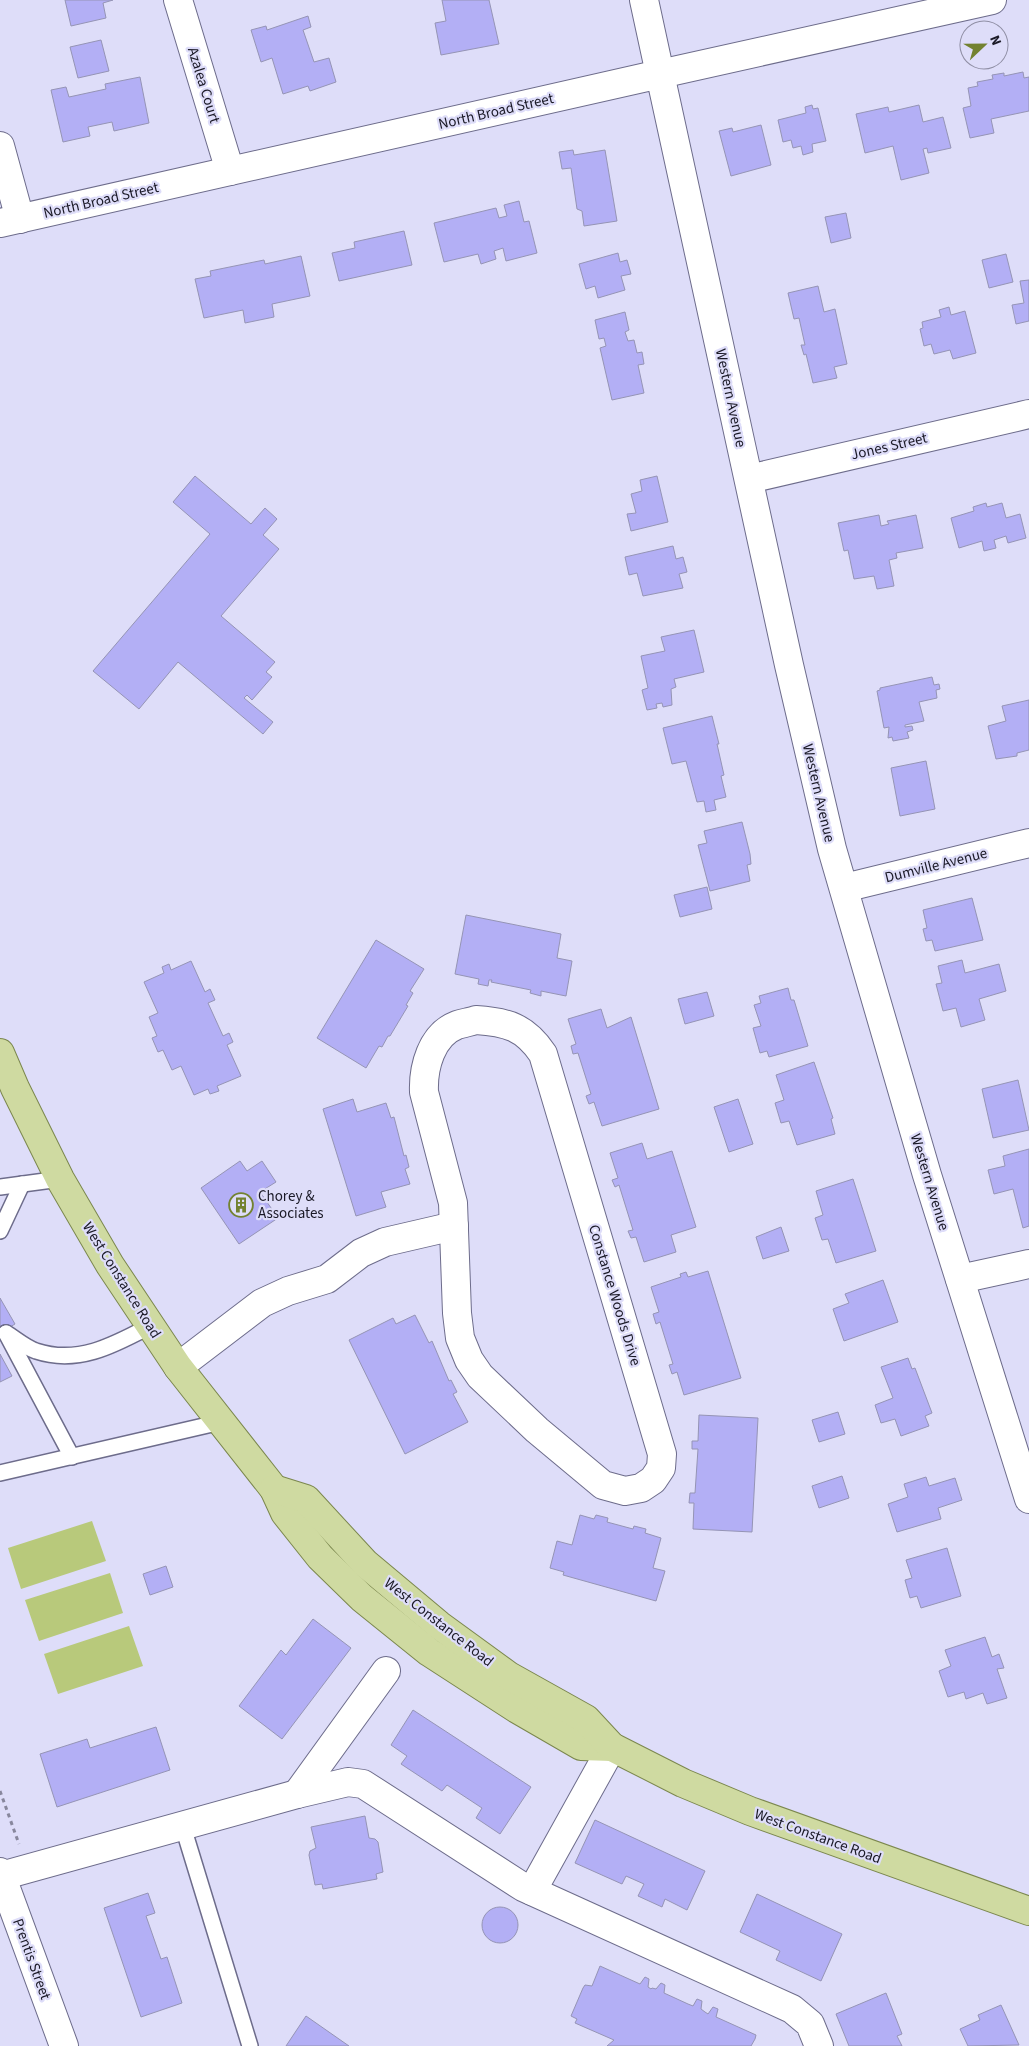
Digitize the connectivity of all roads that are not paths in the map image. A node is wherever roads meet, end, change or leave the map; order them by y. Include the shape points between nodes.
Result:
1 (178, 0) edge
2 (644, 0) edge
3 (992, 0) edge
4 (660, 74) junction
5 (0, 146) edge
6 (230, 171) junction
7 (10, 221) edge
8 (1029, 414) edge
9 (749, 479) junction
10 (1029, 843) edge
11 (844, 888) junction
12 (0, 1053) edge
13 (60, 1179) junction
14 (22, 1184) junction
15 (0, 1188) edge
16 (454, 1226) junction
17 (0, 1230) edge
18 (1029, 1264) edge
19 (960, 1279) junction
20 (150, 1326) junction
21 (178, 1366) junction
22 (221, 1422) junction
23 (72, 1457) junction
24 (0, 1473) edge
25 (1029, 1499) edge
26 (386, 1671) dead end
27 (612, 1747) junction
28 (297, 1794) junction
29 (183, 1827) junction
30 (1, 1874) edge
31 (532, 1892) junction
32 (1029, 1911) edge
33 (64, 2046) edge
34 (250, 2046) edge
35 (819, 2046) edge

1 - 6 street, Azalea Court
2 - 4 street, Western Avenue
3 - 4 street, North Broad Street
4 - 6 street, North Broad Street
4 - 9 street, Western Avenue
5 - 7 street
6 - 7 street, North Broad Street
8 - 9 street, Jones Street
9 - 11 street, Western Avenue via 789,665
10 - 11 street, Dumville Avenue
11 - 19 street, Western Avenue
12 - 13 main road, West Constance Road
13 - 14 lane
13 - 20 main road, West Constance Road
14 - 15 lane
14 - 17 lane
16 - 16 street, Constance Woods Drive via 452,1202 424,1092 424,1076 430,1052 455,1025 476,1020 497,1021 518,1028 534,1040 543,1054 662,1454 661,1468 653,1480 641,1488 625,1491 602,1485 480,1376 460,1338
16 - 21 street via 384,1242 361,1253 328,1279 262,1303
18 - 19 street
19 - 25 street, Western Avenue
20 - 21 main road, West Constance Road
20 - 23 lane via 108,1347 73,1356 34,1351 6,1331
21 - 22 main road, West Constance Road
22 - 23 lane
22 - 27 main road, West Constance Road via 274,1489 285,1513 320,1557 362,1598 429,1652 517,1709 581,1746
23 - 24 lane
26 - 28 street
27 - 31 street
27 - 32 main road, West Constance Road via 683,1783 750,1811
28 - 29 street
28 - 31 street via 348,1782 363,1784
29 - 30 street
29 - 34 lane
30 - 33 street, Prentis Street
31 - 35 street via 792,2009 810,2024

